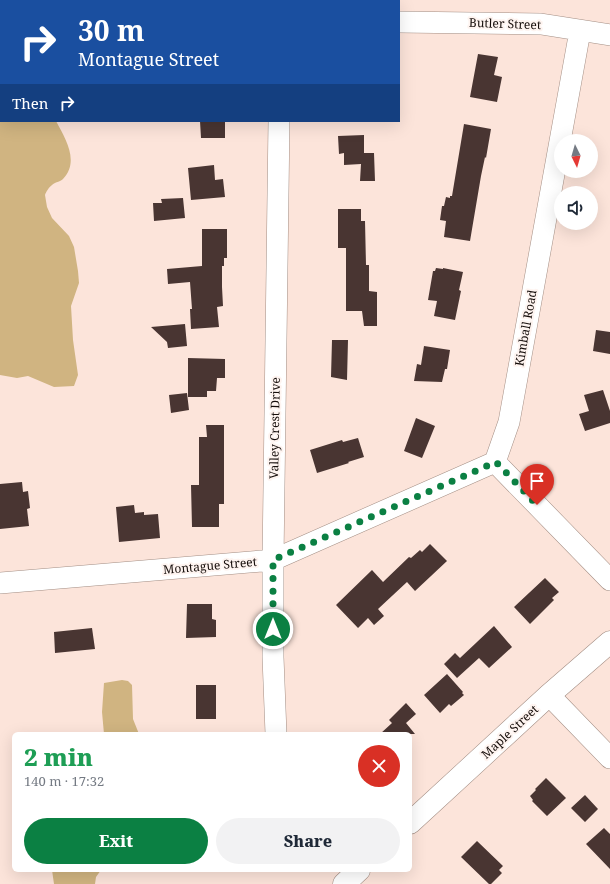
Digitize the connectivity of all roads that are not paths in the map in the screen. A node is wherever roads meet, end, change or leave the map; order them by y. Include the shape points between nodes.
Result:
1 (400, 22) edge
2 (580, 31) junction
3 (610, 35) edge
4 (279, 122) edge
5 (496, 462) junction
6 (273, 560) junction
7 (610, 580) edge
8 (0, 582) edge
9 (610, 642) edge
10 (549, 695) junction
11 (276, 732) edge
12 (610, 758) edge
13 (412, 822) edge
14 (357, 872) edge
15 (344, 884) edge

1 - 2 street, Butler Street via 541,24
2 - 3 street, Butler Street
2 - 5 street, Kimball Road via 509,422
4 - 6 street, Valley Crest Drive
5 - 6 street, Montague Street
5 - 7 street
6 - 8 street, Montague Street
6 - 11 street, Valley Crest Drive
9 - 10 main road, Maple Street
10 - 12 street
10 - 13 main road, Maple Street
14 - 15 main road

